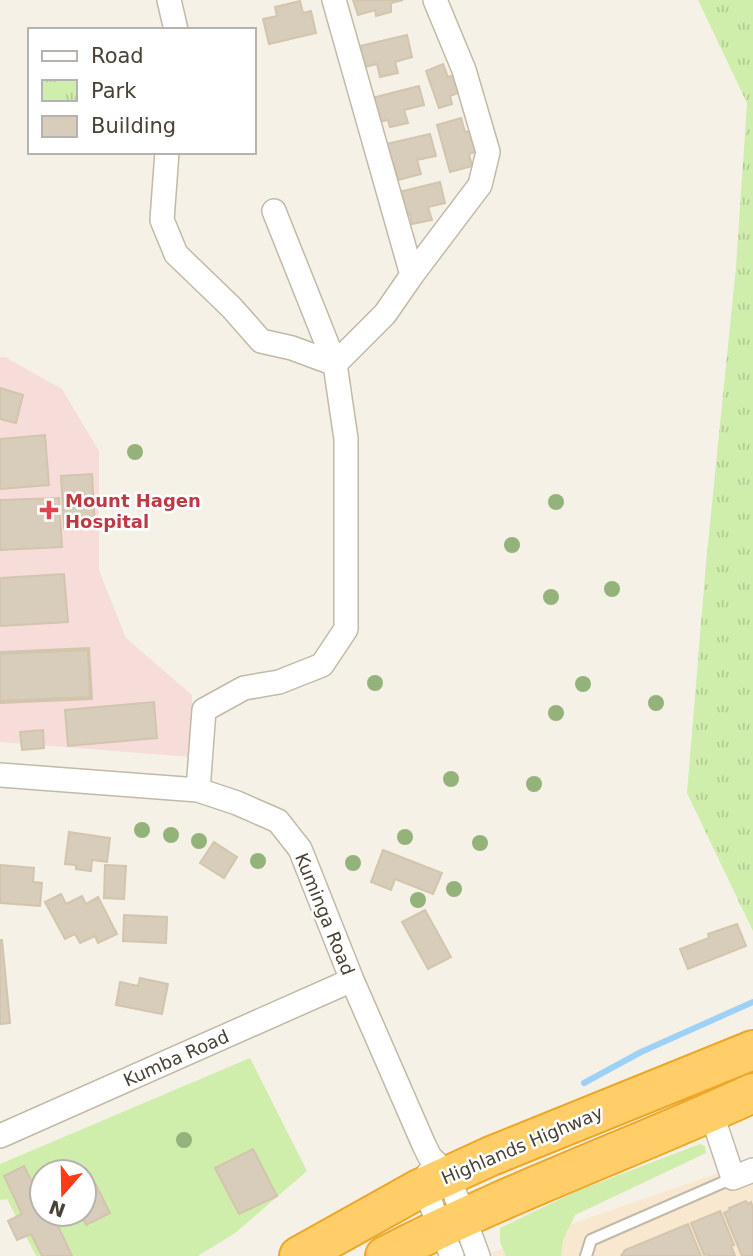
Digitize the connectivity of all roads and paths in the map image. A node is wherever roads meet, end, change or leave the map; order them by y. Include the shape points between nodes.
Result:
1 (169, 0) edge
2 (334, 0) edge
3 (435, 0) edge
4 (176, 28) edge
5 (167, 154) edge
6 (274, 211) dead end
7 (412, 275) junction
8 (335, 364) junction
9 (0, 775) edge
10 (198, 790) junction
11 (352, 980) junction
12 (753, 1050) edge
13 (753, 1093) edge
14 (711, 1112) junction
15 (0, 1136) edge
16 (435, 1172) junction
17 (743, 1174) edge
18 (452, 1234) edge
19 (299, 1256) edge
20 (385, 1256) edge
21 (478, 1256) edge
22 (586, 1256) edge

1 - 4 street
2 - 7 street
3 - 7 street via 464,70 488,152 480,185
5 - 8 street via 162,220 176,254 261,341
6 - 8 street
7 - 8 street via 385,314
8 - 10 street via 346,439 346,629 322,664 279,682 244,688 204,710
9 - 10 street, Kuminga Road
10 - 11 street, Kuminga Road via 278,821 300,849
11 - 15 street, Kumba Road
11 - 16 street, Kuminga Road
12 - 16 highway, Highlands Highway via 491,1156
13 - 14 highway
14 - 17 street
14 - 18 highway via 511,1195
16 - 18 street, Kuminga Road
16 - 19 highway, Highlands Highway
17 - 22 lane via 591,1240
18 - 20 highway
18 - 21 street, Kuminga Road

